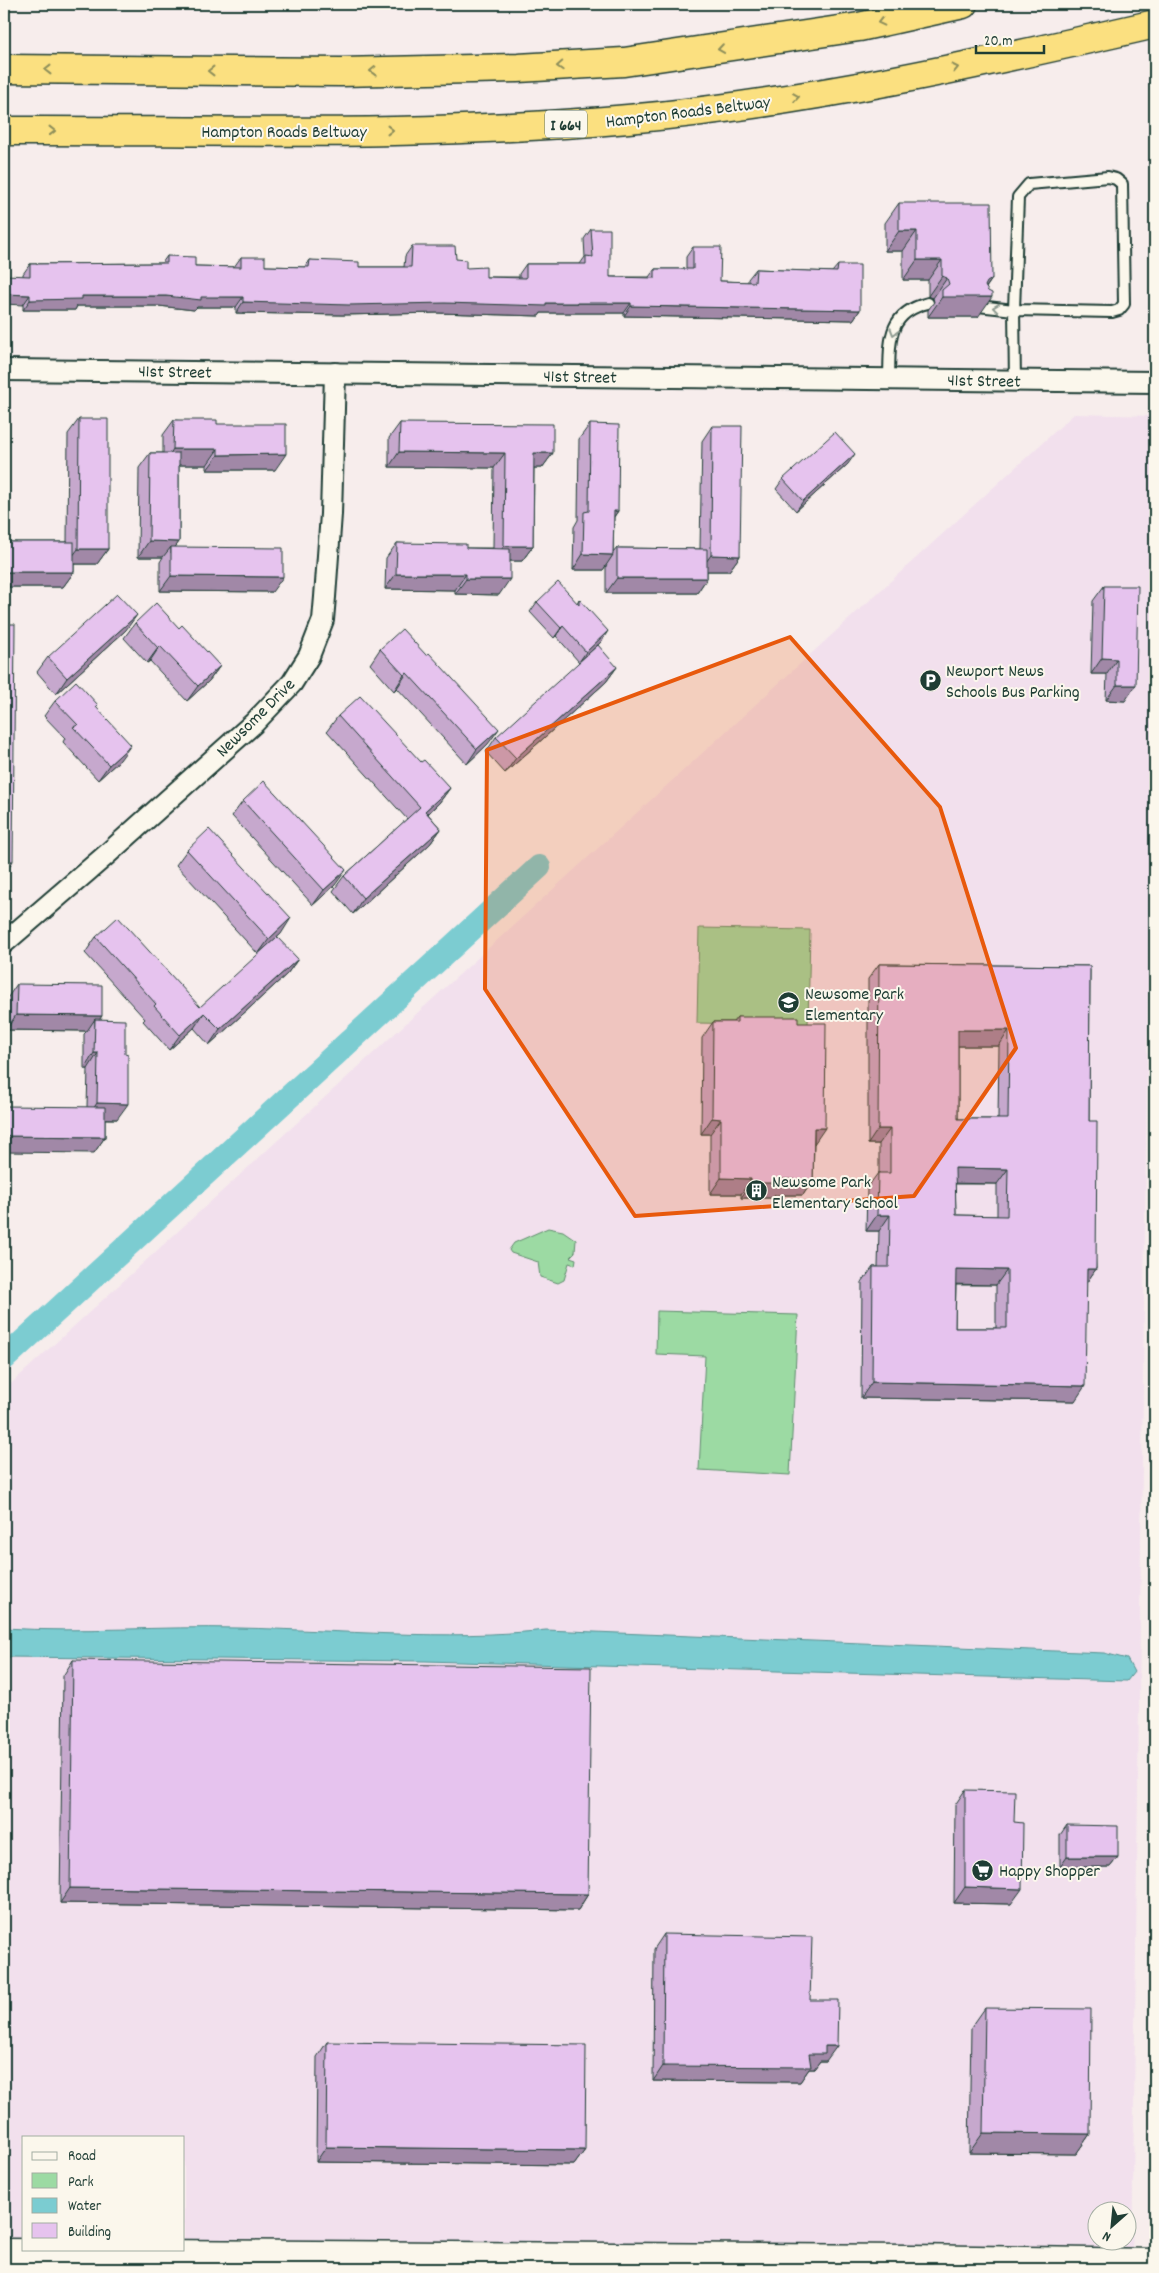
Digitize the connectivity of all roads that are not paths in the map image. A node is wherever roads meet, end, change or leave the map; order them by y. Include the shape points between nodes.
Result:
1 (963, 4) edge
2 (1155, 24) edge
3 (4, 69) edge
4 (4, 131) edge
5 (928, 303) dead end
6 (978, 306) edge
7 (1014, 310) junction
8 (4, 370) edge
9 (335, 373) junction
10 (890, 379) junction
11 (1015, 381) junction
12 (1155, 382) edge
13 (4, 943) edge
14 (4, 2253) edge
15 (99, 2262) edge
16 (667, 2264) edge
17 (1155, 2264) edge

1 -> 3 highway via 859,27 624,62 341,72
4 -> 2 highway, Hampton Roads Beltway / I 664 via 435,130 630,119 909,78
5 -> 10 lane via 912,307 896,324 892,337
7 -> 6 lane
7 - 7 lane via 1112,312 1124,304 1124,193 1122,184 1116,179 1029,184 1022,190 1018,197
7 - 11 lane
8 - 9 street, 41st Street
9 - 10 street, 41st Street
9 - 13 street, Newsome Drive via 331,514 323,620 309,656 292,683 254,723
10 - 11 street, 41st Street
11 - 12 street, 41st Street
14 - 15 street
15 - 16 street
16 - 17 street via 910,2259

